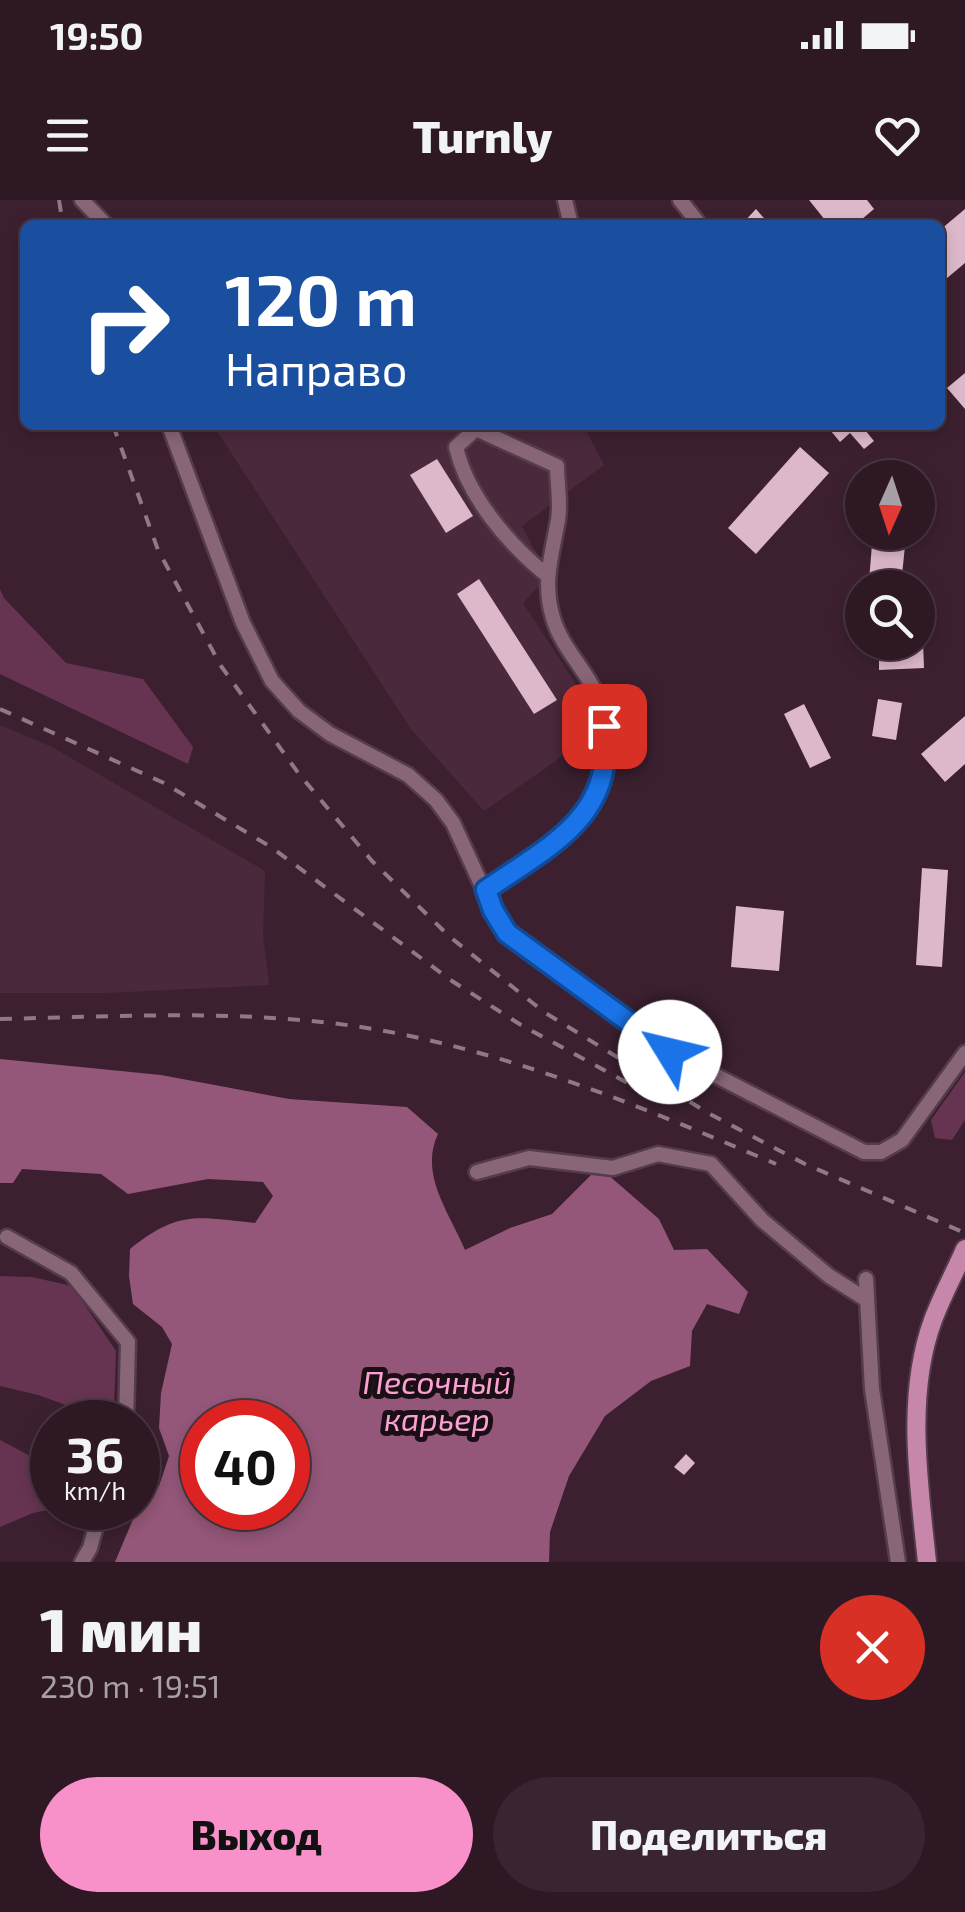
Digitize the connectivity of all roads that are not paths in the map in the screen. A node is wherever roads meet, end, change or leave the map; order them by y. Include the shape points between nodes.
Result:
1 (82, 200) edge
2 (680, 200) edge
3 (102, 212) edge
4 (696, 220) edge
5 (171, 430) edge
6 (475, 430) edge
7 (478, 430) edge
8 (548, 576) junction
9 (486, 890) junction
10 (965, 1052) edge
11 (476, 1172) dead end
12 (8, 1237) dead end
13 (965, 1248) edge
14 (866, 1279) dead end
15 (867, 1300) junction
16 (127, 1400) edge
17 (95, 1530) edge
18 (82, 1562) edge
19 (898, 1562) edge
20 (927, 1562) edge

1 - 3 street
2 - 4 street
5 - 9 street via 272,681 330,734 408,775 436,800
6 - 8 street via 456,446 461,470 523,556
7 - 8 street via 556,466 559,516
8 - 9 street via 552,619 601,704 604,774 574,829
9 - 10 street via 507,933 670,1052 864,1152 881,1152 902,1140
11 - 15 street via 529,1158 613,1168 658,1154 711,1164 762,1220
12 - 16 street via 72,1273 128,1342
13 - 20 main road via 932,1322 920,1371 917,1434
14 - 15 street
15 - 19 street via 872,1389
17 - 18 street

